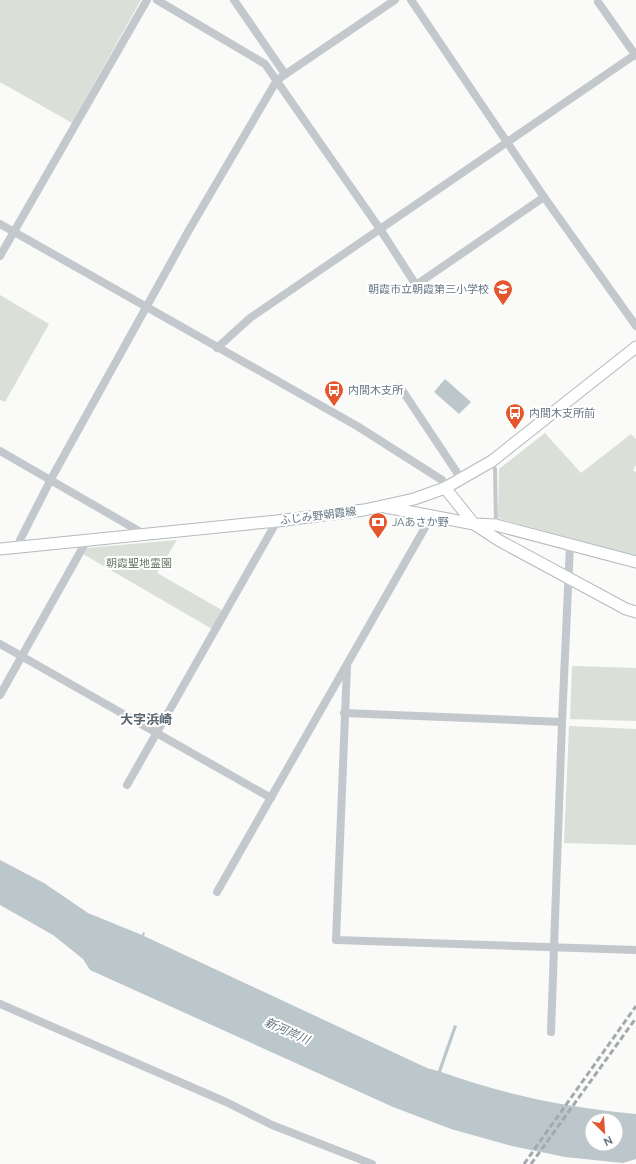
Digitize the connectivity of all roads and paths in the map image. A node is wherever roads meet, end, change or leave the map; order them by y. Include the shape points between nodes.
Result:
1 (147, 0) edge
2 (157, 0) edge
3 (234, 0) edge
4 (395, 0) edge
5 (411, 0) edge
6 (598, 2) dead end
7 (636, 55) edge
8 (285, 74) junction
9 (277, 80) junction
10 (508, 141) junction
11 (544, 197) junction
12 (0, 224) edge
13 (380, 229) junction
14 (14, 231) junction
15 (0, 256) edge
16 (146, 308) junction
17 (636, 326) edge
18 (636, 347) edge
19 (217, 348) junction
20 (400, 387) dead end
21 (0, 451) edge
22 (492, 461) junction
23 (51, 479) junction
24 (460, 481) junction
25 (445, 488) junction
26 (382, 506) junction
27 (430, 517) junction
28 (277, 521) junction
29 (474, 524) junction
30 (496, 525) junction
31 (144, 534) junction
32 (87, 540) junction
33 (570, 544) junction
34 (19, 547) junction
35 (0, 549) edge
36 (636, 562) edge
37 (569, 578) junction
38 (636, 612) edge
39 (0, 644) edge
40 (21, 656) junction
41 (347, 666) junction
42 (0, 695) edge
43 (344, 713) junction
44 (562, 722) junction
45 (156, 733) junction
46 (127, 785) dead end
47 (271, 798) junction
48 (217, 892) dead end
49 (554, 947) junction
50 (636, 950) edge
51 (0, 1004) edge
52 (551, 1032) dead end
53 (372, 1164) edge

1 - 14 street
2 - 9 street via 265,64
3 - 8 street
4 - 8 street
5 - 10 street
6 - 7 street
7 - 10 street
8 - 9 street
9 - 13 street
9 - 16 street
10 - 11 street
10 - 13 street
11 - 13 street via 416,285
11 - 17 street
12 - 14 street
13 - 19 street via 250,318
14 - 15 street
14 - 16 street
16 - 19 street
16 - 23 street
18 - 22 main road, ふじみ野朝霞線
19 - 25 street via 357,426 442,480
20 - 24 street via 458,474
21 - 23 street
22 - 24 main road, ふじみ野朝霞線
22 - 30 lane via 495,468
23 - 31 street
23 - 34 street via 20,540
24 - 25 main road, ふじみ野朝霞線
25 - 26 main road, ふじみ野朝霞線 via 414,499
25 - 29 main road
26 - 27 main road
26 - 28 main road, ふじみ野朝霞線
27 - 29 main road
27 - 41 street
28 - 31 main road, ふじみ野朝霞線
28 - 45 street
29 - 30 main road
29 - 37 main road
30 - 33 main road
31 - 32 main road, ふじみ野朝霞線
32 - 34 main road, ふじみ野朝霞線
32 - 40 street
33 - 36 main road
33 - 37 street
34 - 35 main road, ふじみ野朝霞線
37 - 38 main road via 626,610
37 - 44 street
39 - 40 street
40 - 42 street
40 - 45 street
41 - 43 street
41 - 47 street
43 - 44 street
43 - 49 street via 336,940
44 - 49 street
45 - 46 street
45 - 47 street
47 - 48 street
49 - 50 street
49 - 52 street
51 - 53 street via 226,1102 272,1125

